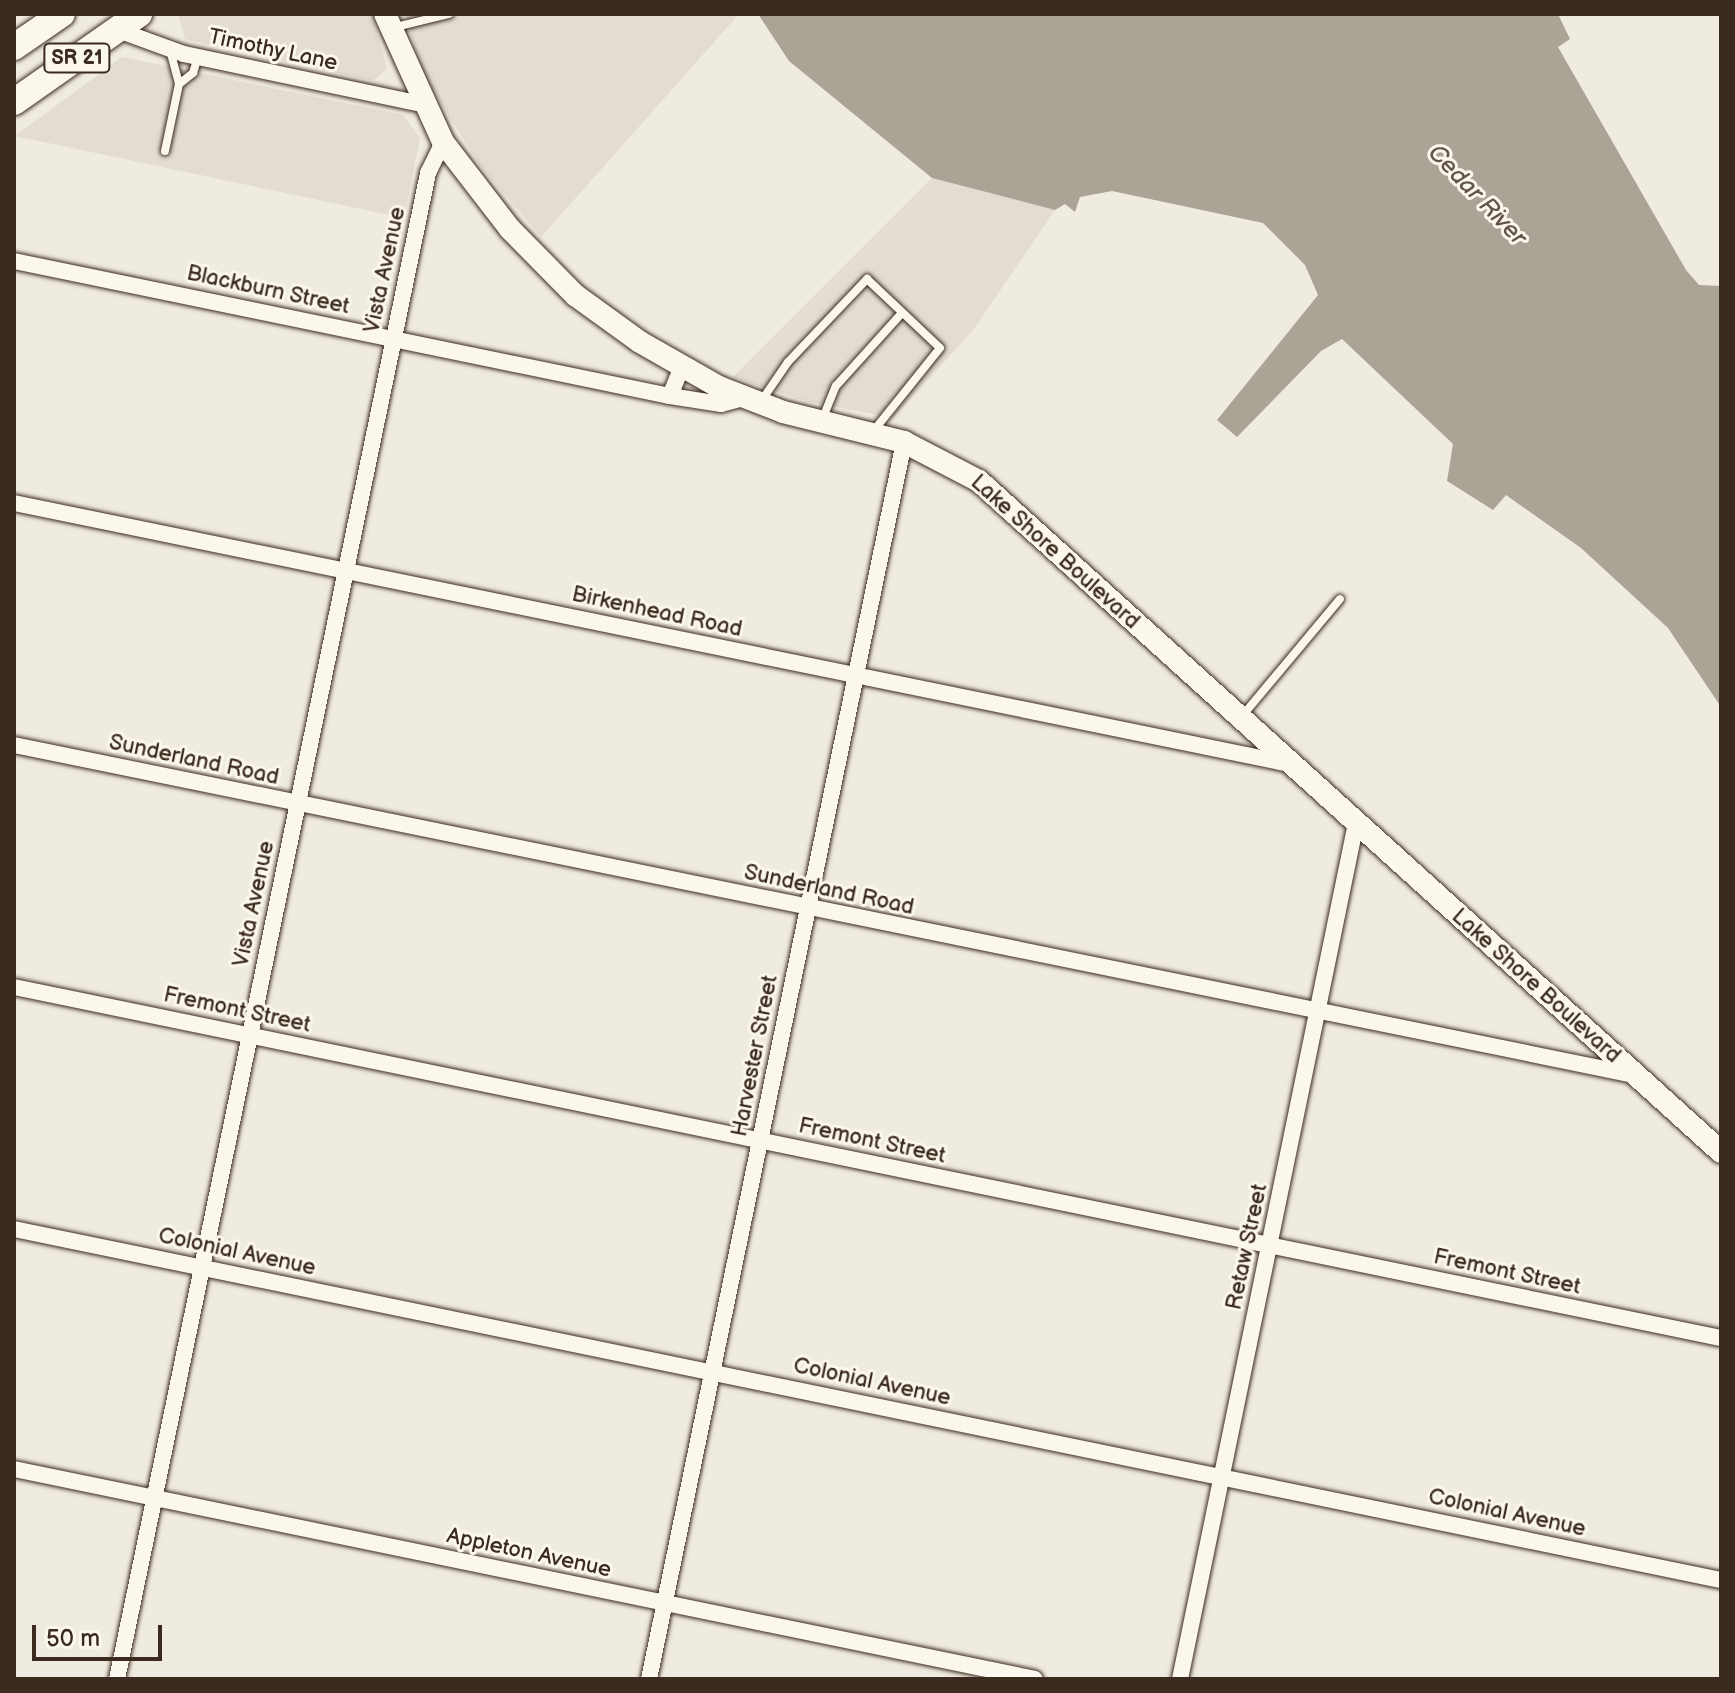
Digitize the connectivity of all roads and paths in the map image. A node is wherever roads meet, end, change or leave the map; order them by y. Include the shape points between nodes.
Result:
1 (139, 14) edge
2 (449, 14) edge
3 (52, 17) edge
4 (387, 22) edge
5 (118, 30) junction
6 (17, 40) edge
7 (170, 49) junction
8 (198, 57) junction
9 (179, 84) junction
10 (14, 102) edge
11 (422, 104) junction
12 (443, 142) junction
13 (165, 151) dead end
14 (14, 261) edge
15 (902, 313) junction
16 (393, 341) junction
17 (682, 366) junction
18 (670, 396) junction
19 (752, 401) junction
20 (822, 421) junction
21 (872, 434) junction
22 (904, 442) junction
23 (14, 503) edge
24 (346, 571) junction
25 (1340, 599) dead end
26 (856, 676) junction
27 (1240, 718) junction
28 (14, 745) edge
29 (1290, 764) junction
30 (297, 804) junction
31 (1356, 823) junction
32 (807, 908) junction
33 (14, 987) edge
34 (1317, 1013) junction
35 (250, 1035) junction
36 (1636, 1076) junction
37 (760, 1141) junction
38 (1721, 1152) edge
39 (14, 1229) edge
40 (1270, 1245) junction
41 (202, 1268) junction
42 (1721, 1338) edge
43 (712, 1372) junction
44 (14, 1469) edge
45 (1222, 1477) junction
46 (155, 1498) junction
47 (1721, 1580) edge
48 (664, 1604) junction
49 (117, 1679) edge
50 (649, 1679) edge
51 (1035, 1679) edge
52 (1180, 1679) edge

1 - 5 main road, SR 21
2 - 4 lane
3 - 6 main road, SR 21
4 - 11 street, Lake Shore Boulevard
5 - 7 street, Timothy Lane
5 - 10 main road, SR 21
7 - 8 street, Timothy Lane
7 - 9 lane
8 - 9 lane via 193,73
8 - 11 street, Timothy Lane
9 - 13 lane
11 - 12 street, Lake Shore Boulevard
12 - 16 street, Vista Avenue via 428,173
12 - 17 street, Lake Shore Boulevard via 544,267 606,319
14 - 16 street, Blackburn Street
15 - 19 lane via 867,279
15 - 20 lane via 836,386
15 - 21 lane via 940,348
16 - 18 street, Blackburn Street
16 - 24 street, Vista Avenue
17 - 18 street
17 - 19 street, Lake Shore Boulevard
18 - 19 street, Blackburn Street via 721,404
19 - 20 street, Lake Shore Boulevard
20 - 21 street, Lake Shore Boulevard
21 - 22 street, Lake Shore Boulevard
22 - 26 street, Harvester Street
22 - 27 street, Lake Shore Boulevard via 986,487
23 - 24 street, Birkenhead Road
24 - 26 street, Birkenhead Road
24 - 30 street, Vista Avenue
25 - 27 lane
26 - 29 street, Birkenhead Road
26 - 32 street, Harvester Street
27 - 29 street, Lake Shore Boulevard
28 - 30 street, Sunderland Road
29 - 31 street, Lake Shore Boulevard
30 - 32 street, Sunderland Road
30 - 35 street, Vista Avenue
31 - 34 street, Retaw Street
31 - 36 street, Lake Shore Boulevard
32 - 34 street, Sunderland Road
32 - 37 street, Harvester Street
33 - 35 street, Fremont Street
34 - 36 street, Sunderland Road
34 - 40 street, Retaw Street
35 - 37 street, Fremont Street
35 - 41 street, Vista Avenue
36 - 38 street, Lake Shore Boulevard
37 - 40 street, Fremont Street
37 - 43 street, Harvester Street
39 - 41 street, Colonial Avenue
40 - 42 street, Fremont Street
40 - 45 street, Retaw Street
41 - 43 street, Colonial Avenue
41 - 46 street, Vista Avenue
43 - 45 street, Colonial Avenue
43 - 48 street, Harvester Street
44 - 46 street, Appleton Avenue
45 - 47 street, Colonial Avenue
45 - 52 street, Retaw Street
46 - 48 street, Appleton Avenue
46 - 49 street, Vista Avenue
48 - 50 street, Harvester Street
48 - 51 street, Appleton Avenue

